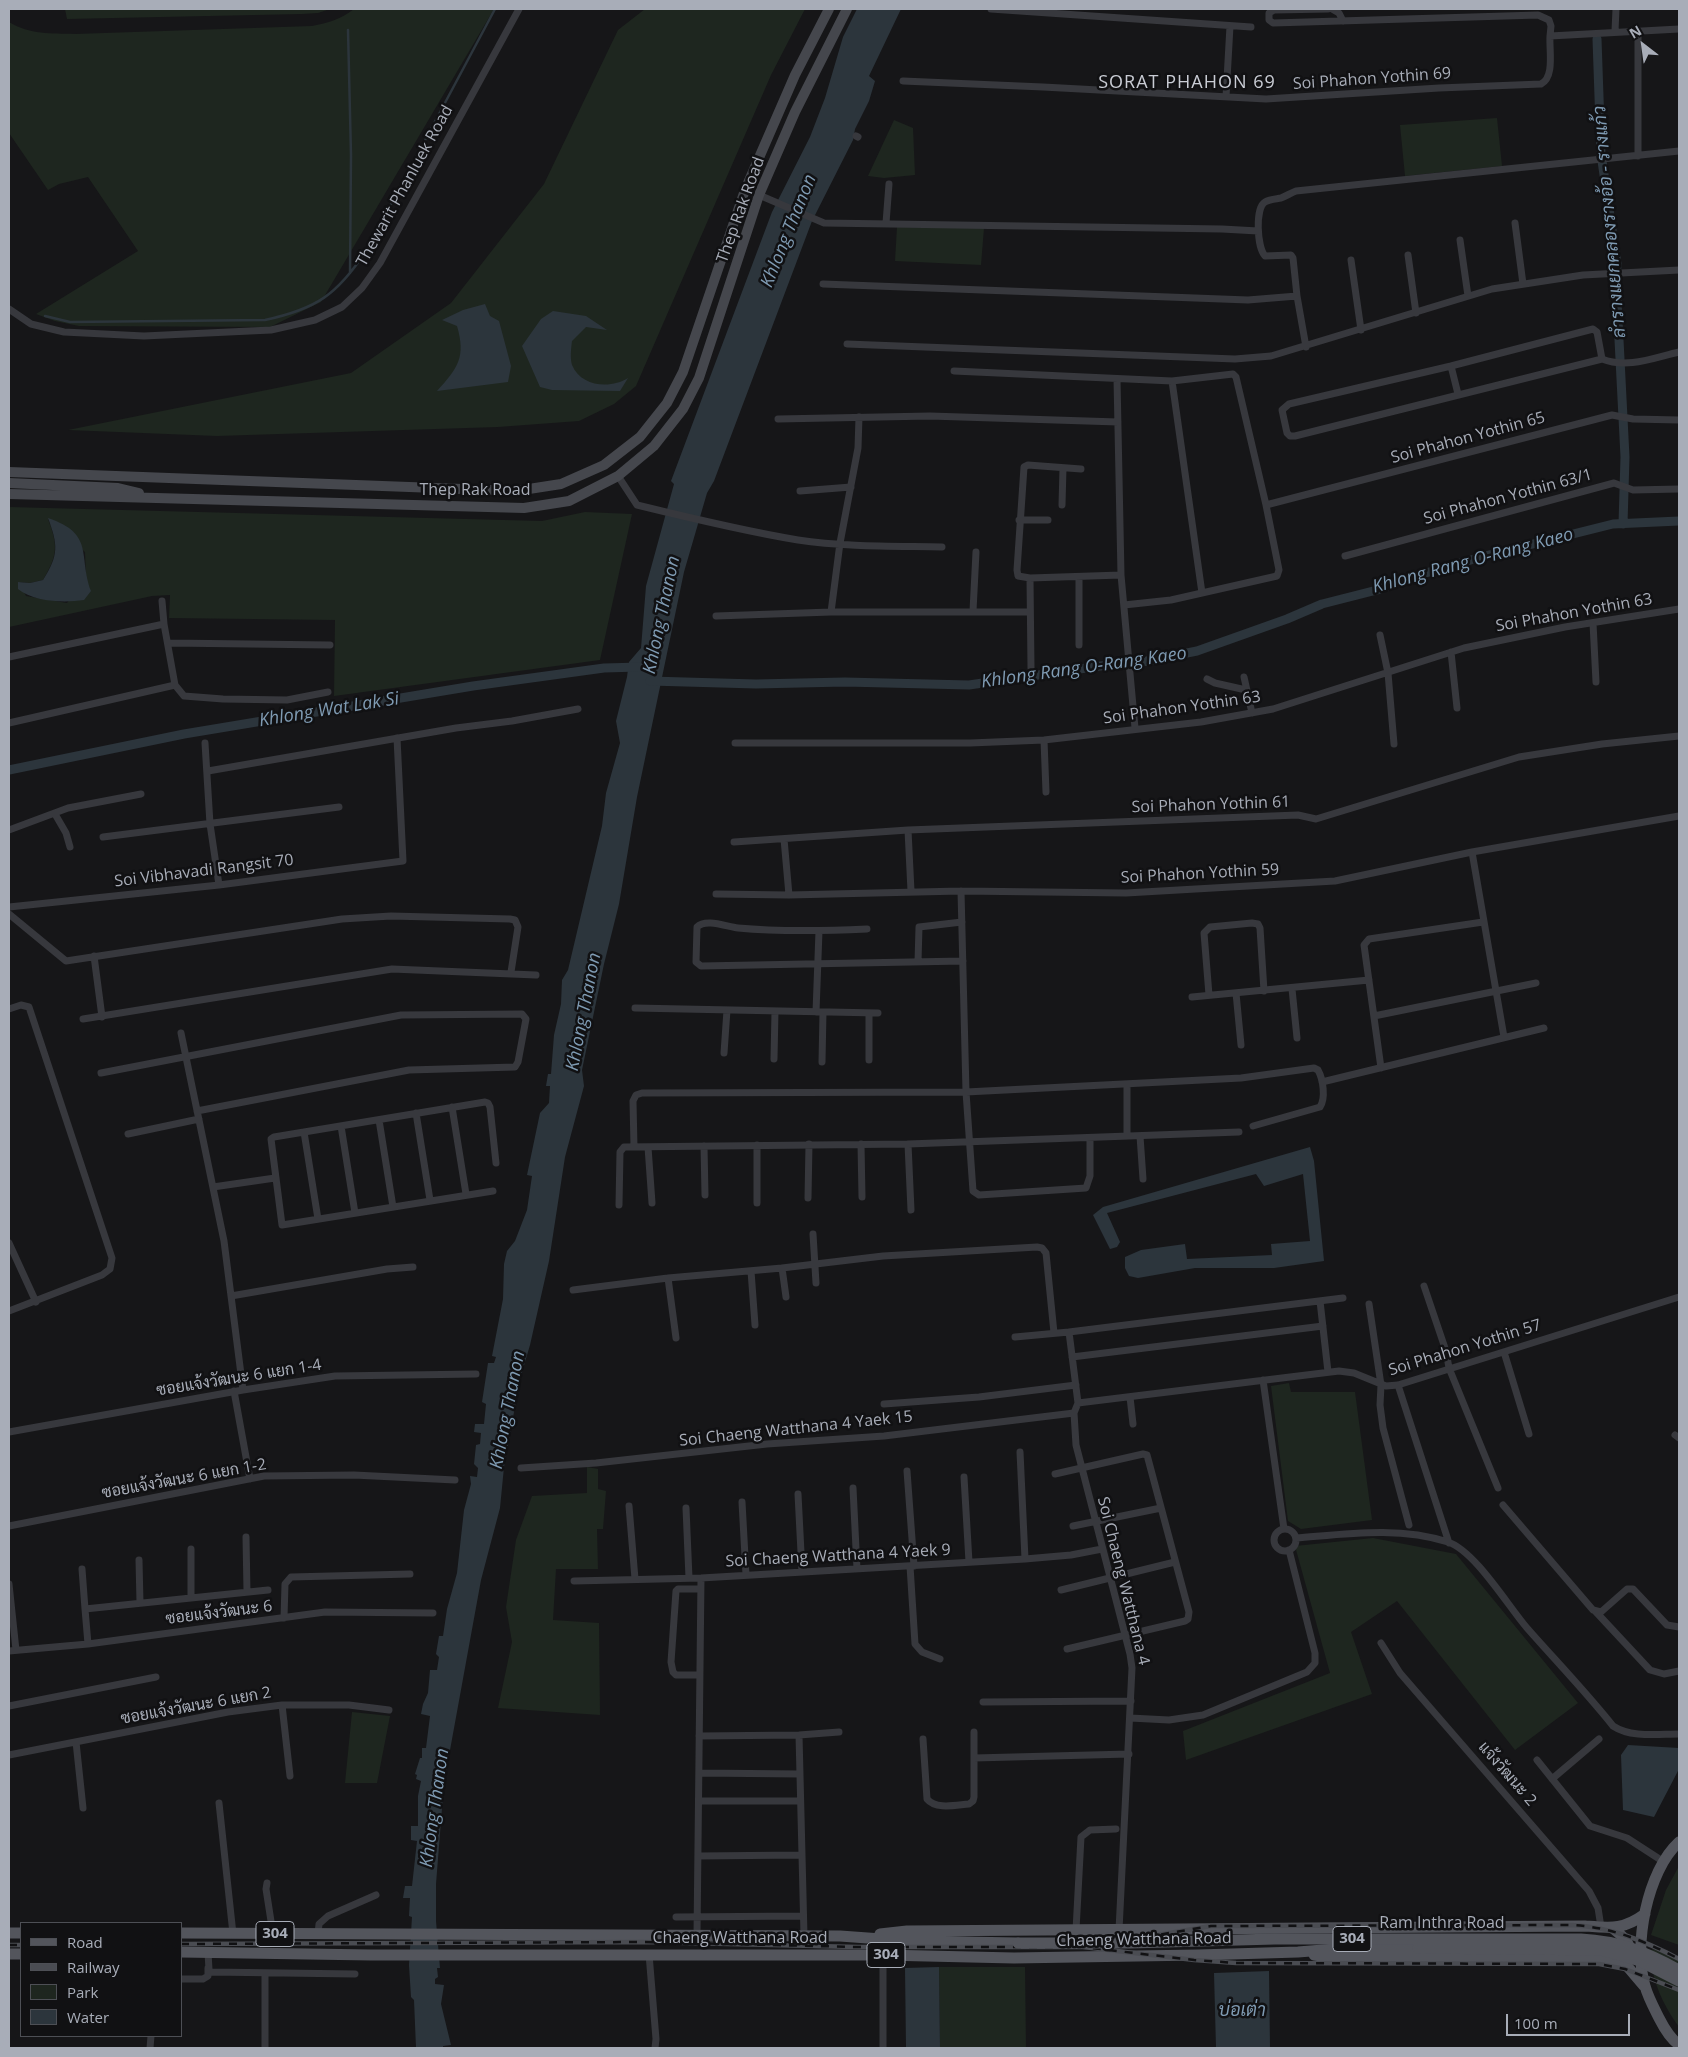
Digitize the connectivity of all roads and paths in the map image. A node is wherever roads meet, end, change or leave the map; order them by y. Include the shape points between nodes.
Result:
1 (519, 9) edge
2 (828, 9) edge
3 (847, 9) edge
4 (991, 9) edge
5 (1328, 9) edge
6 (1332, 9) edge
7 (1616, 9) edge
8 (1343, 21) junction
9 (1230, 26) junction
10 (1250, 27) dead end
11 (1679, 29) edge
12 (1615, 31) junction
13 (1638, 31) junction
14 (1550, 36) junction
15 (903, 81) dead end
16 (1226, 97) junction
17 (1679, 151) edge
18 (1638, 156) junction
19 (889, 184) dead end
20 (759, 195) junction
21 (886, 223) junction
22 (1515, 223) dead end
23 (1258, 232) junction
24 (1460, 240) dead end
25 (1408, 255) dead end
26 (1351, 260) dead end
27 (1679, 270) edge
28 (823, 284) dead end
29 (1523, 284) junction
30 (1297, 296) junction
31 (1468, 296) junction
32 (9, 309) edge
33 (1416, 313) junction
34 (1361, 330) junction
35 (847, 344) dead end
36 (1306, 347) junction
37 (1679, 352) edge
38 (1602, 359) junction
39 (1451, 366) junction
40 (954, 371) dead end
41 (1117, 379) junction
42 (1172, 381) junction
43 (1458, 394) junction
44 (859, 417) junction
45 (778, 419) dead end
46 (1679, 420) edge
47 (1118, 422) junction
48 (1064, 468) junction
49 (1081, 469) dead end
50 (9, 472) edge
51 (618, 476) junction
52 (9, 483) edge
53 (851, 487) junction
54 (1679, 489) edge
55 (800, 491) dead end
56 (9, 494) edge
57 (158, 498) junction
58 (1062, 505) dead end
59 (1266, 505) junction
60 (1019, 520) junction
61 (1048, 520) dead end
62 (840, 543) junction
63 (942, 547) dead end
64 (976, 552) dead end
65 (1345, 556) dead end
66 (1121, 575) junction
67 (1079, 577) junction
68 (1030, 578) junction
69 (1202, 593) junction
70 (162, 601) dead end
71 (1124, 605) junction
72 (1679, 609) edge
73 (973, 611) junction
74 (831, 612) junction
75 (1030, 612) junction
76 (716, 616) dead end
77 (1593, 623) junction
78 (164, 624) junction
79 (1380, 634) dead end
80 (169, 643) junction
81 (1080, 644) dead end
82 (330, 645) dead end
83 (1451, 652) junction
84 (9, 657) edge
85 (1031, 668) dead end
86 (1388, 673) junction
87 (1244, 678) dead end
88 (1206, 679) dead end
89 (1596, 682) dead end
90 (175, 685) junction
91 (1246, 690) junction
92 (328, 692) dead end
93 (1457, 708) dead end
94 (578, 709) dead end
95 (1252, 713) junction
96 (9, 723) edge
97 (1135, 728) junction
98 (1679, 736) edge
99 (397, 738) junction
100 (1044, 740) junction
101 (205, 743) dead end
102 (735, 743) dead end
103 (1394, 744) dead end
104 (208, 771) junction
105 (1046, 792) dead end
106 (142, 794) dead end
107 (340, 807) dead end
108 (55, 814) junction
109 (1679, 816) edge
110 (210, 824) junction
111 (9, 830) edge
112 (908, 830) junction
113 (103, 837) dead end
114 (784, 840) junction
115 (734, 842) dead end
116 (70, 847) dead end
117 (1472, 852) junction
118 (218, 885) junction
119 (912, 891) junction
120 (961, 891) junction
121 (716, 894) dead end
122 (789, 895) junction
123 (9, 907) edge
124 (9, 914) edge
125 (962, 922) junction
126 (1483, 922) junction
127 (867, 929) dead end
128 (819, 931) junction
129 (94, 956) junction
130 (963, 961) junction
131 (918, 962) junction
132 (818, 964) junction
133 (511, 972) junction
134 (536, 975) dead end
135 (1369, 980) junction
136 (1536, 983) dead end
137 (1292, 989) junction
138 (1264, 991) junction
139 (1496, 991) junction
140 (1236, 993) junction
141 (1208, 995) junction
142 (1192, 997) dead end
143 (9, 1008) edge
144 (635, 1008) dead end
145 (727, 1010) junction
146 (775, 1011) junction
147 (819, 1012) junction
148 (869, 1013) junction
149 (878, 1013) dead end
150 (1374, 1016) junction
151 (102, 1017) junction
152 (83, 1019) dead end
153 (1544, 1028) dead end
154 (181, 1033) dead end
155 (1504, 1036) junction
156 (1297, 1038) dead end
157 (1241, 1045) dead end
158 (724, 1053) dead end
159 (186, 1057) junction
160 (774, 1059) dead end
161 (869, 1060) dead end
162 (822, 1062) dead end
163 (1381, 1068) junction
164 (101, 1073) dead end
165 (1322, 1082) junction
166 (1127, 1084) junction
167 (966, 1092) junction
168 (452, 1107) junction
169 (416, 1113) junction
170 (198, 1115) junction
171 (379, 1120) junction
172 (341, 1126) junction
173 (1253, 1126) dead end
174 (304, 1132) junction
175 (1239, 1132) dead end
176 (128, 1134) dead end
177 (1127, 1136) junction
178 (1140, 1136) junction
179 (1090, 1138) junction
180 (969, 1141) junction
181 (809, 1144) junction
182 (861, 1144) junction
183 (908, 1144) junction
184 (757, 1145) junction
185 (648, 1146) junction
186 (704, 1146) junction
187 (634, 1147) junction
188 (496, 1163) dead end
189 (275, 1178) junction
190 (1143, 1179) dead end
191 (213, 1187) junction
192 (493, 1190) dead end
193 (466, 1194) junction
194 (705, 1195) dead end
195 (862, 1197) dead end
196 (808, 1198) dead end
197 (430, 1200) junction
198 (652, 1202) dead end
199 (757, 1204) dead end
200 (393, 1206) junction
201 (619, 1206) dead end
202 (911, 1210) dead end
203 (355, 1213) junction
204 (318, 1219) junction
205 (813, 1234) dead end
206 (9, 1243) edge
207 (816, 1263) junction
208 (413, 1267) dead end
209 (782, 1268) junction
210 (751, 1270) junction
211 (668, 1278) junction
212 (816, 1283) dead end
213 (1424, 1286) dead end
214 (573, 1290) dead end
215 (231, 1296) junction
216 (786, 1297) dead end
217 (1343, 1298) dead end
218 (1679, 1298) edge
219 (1320, 1301) junction
220 (36, 1302) junction
221 (1369, 1304) dead end
222 (9, 1311) edge
223 (755, 1325) dead end
224 (1323, 1326) junction
225 (1069, 1332) junction
226 (1054, 1333) junction
227 (1015, 1337) dead end
228 (676, 1338) dead end
229 (1504, 1352) junction
230 (1072, 1357) junction
231 (1449, 1368) junction
232 (1328, 1372) junction
233 (476, 1374) dead end
234 (1264, 1380) junction
235 (1076, 1385) junction
236 (1380, 1385) junction
237 (1398, 1385) junction
238 (243, 1390) junction
239 (234, 1391) junction
240 (1130, 1397) junction
241 (1078, 1402) junction
242 (884, 1404) dead end
243 (1074, 1413) junction
244 (1133, 1424) dead end
245 (9, 1432) edge
246 (1530, 1434) dead end
247 (1020, 1452) dead end
248 (522, 1468) dead end
249 (1082, 1468) junction
250 (907, 1471) dead end
251 (1055, 1474) dead end
252 (964, 1477) dead end
253 (250, 1479) junction
254 (455, 1480) dead end
255 (853, 1488) dead end
256 (1498, 1488) dead end
257 (798, 1494) dead end
258 (742, 1502) dead end
259 (1503, 1505) dead end
260 (628, 1506) dead end
261 (686, 1508) dead end
262 (1161, 1508) junction
263 (1094, 1521) junction
264 (1409, 1525) dead end
265 (9, 1526) edge
266 (1073, 1526) dead end
267 (1284, 1528) junction
268 (246, 1537) dead end
269 (1296, 1538) junction
270 (1448, 1542) junction
271 (1102, 1549) junction
272 (191, 1550) dead end
273 (1289, 1550) junction
274 (1026, 1559) junction
275 (139, 1560) dead end
276 (969, 1562) junction
277 (1176, 1562) junction
278 (912, 1566) junction
279 (82, 1569) dead end
280 (857, 1569) junction
281 (802, 1572) junction
282 (410, 1574) dead end
283 (746, 1575) junction
284 (690, 1578) junction
285 (701, 1578) junction
286 (1110, 1578) junction
287 (635, 1579) junction
288 (574, 1581) dead end
289 (9, 1584) edge
290 (700, 1589) junction
291 (268, 1590) dead end
292 (1061, 1590) dead end
293 (248, 1592) junction
294 (192, 1598) junction
295 (140, 1603) junction
296 (85, 1609) junction
297 (433, 1612) dead end
298 (1596, 1612) junction
299 (284, 1618) junction
300 (1679, 1627) edge
301 (1125, 1635) junction
302 (1381, 1643) dead end
303 (88, 1644) junction
304 (1067, 1649) dead end
305 (12, 1650) edge
306 (940, 1660) dead end
307 (1679, 1671) edge
308 (699, 1675) junction
309 (156, 1677) dead end
310 (1131, 1701) junction
311 (983, 1702) dead end
312 (282, 1705) junction
313 (9, 1706) edge
314 (390, 1710) dead end
315 (1130, 1718) junction
316 (839, 1732) dead end
317 (974, 1732) dead end
318 (1679, 1734) edge
319 (799, 1735) junction
320 (699, 1736) junction
321 (923, 1739) dead end
322 (1599, 1739) dead end
323 (76, 1742) junction
324 (1128, 1754) junction
325 (9, 1755) edge
326 (974, 1758) junction
327 (1537, 1760) dead end
328 (699, 1773) junction
329 (800, 1774) junction
330 (290, 1776) dead end
331 (1552, 1779) junction
332 (699, 1801) junction
333 (800, 1801) junction
334 (219, 1803) dead end
335 (83, 1808) dead end
336 (1116, 1829) dead end
337 (1679, 1834) edge
338 (1677, 1844) edge
339 (698, 1856) junction
340 (801, 1856) junction
341 (1664, 1862) junction
342 (267, 1883) dead end
343 (376, 1895) dead end
344 (1645, 1914) junction
345 (698, 1916) junction
346 (803, 1916) junction
347 (676, 1917) dead end
348 (1601, 1927) junction
349 (1613, 1928) junction
350 (1076, 1930) junction
351 (1120, 1930) junction
352 (182, 1933) edge
353 (233, 1934) junction
354 (273, 1934) junction
355 (318, 1934) junction
356 (697, 1935) junction
357 (804, 1936) junction
358 (864, 1936) junction
359 (1018, 1943) joint
360 (1418, 1948) joint
361 (182, 1952) edge
362 (208, 1952) junction
363 (1298, 1952) junction
364 (649, 1954) junction
365 (883, 1955) junction
366 (1612, 1959) junction
367 (208, 1968) junction
368 (1679, 1970) edge
369 (265, 1973) junction
370 (355, 1974) dead end
371 (182, 1979) edge
372 (1679, 1981) edge
373 (1644, 1986) junction
374 (1676, 2044) edge
375 (265, 2048) edge
376 (655, 2048) edge
377 (883, 2048) edge

1 - 32 street, Thewarit Phanluek Road via 380,262 362,288 342,307 315,320 271,330 144,336 64,332 31,324
2 - 50 main road, Thep Rak Road via 745,190 684,372 667,403 640,437 604,465 561,484 516,491
3 - 20 main road, Thep Rak Road via 795,112
4 - 9 street
5 - 8 street via 1274,10 1269,13 1269,20 1273,23
6 - 8 street
7 - 12 street
8 - 14 street via 1538,15 1549,20
9 - 10 street
9 - 16 street
11 - 13 street
12 - 13 street
12 - 14 street
13 - 18 street
14 - 16 street, Soi Phahon Yothin 69 via 1549,75 1541,84 1266,99
15 - 16 street, Soi Phahon Yothin 69
17 - 18 street
18 - 23 street via 1296,191 1263,204
19 - 21 street
20 - 21 street via 824,223
20 - 51 main road, Thep Rak Road via 699,378 683,409 654,446
21 - 23 street
22 - 29 street
23 - 30 street via 1265,256 1286,254 1293,258
24 - 31 street
25 - 33 street
26 - 34 street
27 - 29 street via 1583,276
28 - 30 street via 1248,300
29 - 31 street
30 - 36 street
31 - 33 street
33 - 34 street
34 - 36 street
35 - 36 street via 1235,359 1271,356
37 - 38 street via 1629,364 1614,364
38 - 39 street via 1597,332 1593,329
38 - 43 street
39 - 43 street
39 - 43 street via 1288,404 1282,410 1287,433 1295,436
40 - 41 street
41 - 42 street
41 - 47 street
42 - 59 street via 1233,374 1236,377
42 - 69 street
44 - 45 street
44 - 47 street
44 - 53 street via 858,448
46 - 59 street, Soi Phahon Yothin 65 via 1612,415
47 - 66 street
48 - 49 street
48 - 58 street
48 - 60 street via 1024,467
51 - 57 main road, Thep Rak Road via 568,500 524,508
51 - 62 street via 637,505 798,540
52 - 57 main road via 118,488
53 - 55 street
53 - 62 street
54 - 65 street, Soi Phahon Yothin 63/1 via 1633,490 1614,483
56 - 57 main road, Thep Rak Road
59 - 69 street via 1279,570 1276,576
60 - 61 street
60 - 68 street via 1018,576
62 - 63 street
62 - 74 street
64 - 73 street
66 - 67 street
66 - 71 street
67 - 68 street
67 - 81 street
68 - 75 street
69 - 71 street
70 - 78 street
71 - 97 street
72 - 77 street, Soi Phahon Yothin 63
73 - 74 street
73 - 75 street
74 - 76 street
75 - 85 street
77 - 83 street, Soi Phahon Yothin 63 via 1496,640
77 - 89 street
78 - 80 street
78 - 84 street
79 - 86 street
80 - 82 street
80 - 90 street
83 - 86 street, Soi Phahon Yothin 63
83 - 93 street
86 - 95 street, Soi Phahon Yothin 63
86 - 103 street
87 - 91 street
88 - 91 street
90 - 92 street via 187,697 224,699 287,700
90 - 96 street
91 - 95 street
94 - 99 street
95 - 97 street, Soi Phahon Yothin 63
97 - 100 street, Soi Phahon Yothin 63
98 - 112 street, Soi Phahon Yothin 61 via 1519,757 1316,818 1298,815
99 - 104 street
99 - 118 street, Soi Vibhavadi Rangsit 70 via 403,861
100 - 102 street, Soi Phahon Yothin 63
100 - 105 street
101 - 104 street
104 - 110 street
106 - 108 street via 68,808
107 - 110 street
108 - 111 street
108 - 116 street
109 - 117 street, Soi Phahon Yothin 59
110 - 113 street
110 - 118 street
112 - 114 street, Soi Phahon Yothin 61
112 - 119 street
114 - 115 street, Soi Phahon Yothin 61
114 - 122 street
117 - 120 street, Soi Phahon Yothin 59 via 1336,881 1126,893
117 - 126 street
118 - 123 street, Soi Vibhavadi Rangsit 70
119 - 120 street, Soi Phahon Yothin 59
119 - 122 street, Soi Phahon Yothin 59
120 - 125 street
121 - 122 street, Soi Phahon Yothin 59
124 - 129 street via 66,961
125 - 130 street
125 - 131 street via 919,927
126 - 135 street via 1365,941
126 - 139 street
127 - 128 street
128 - 132 street
128 - 132 street via 736,928 705,922 697,926 696,962 701,966
129 - 133 street via 342,920 391,916 510,919 515,920 518,926
129 - 151 street
130 - 131 street
130 - 167 street
131 - 132 street
132 - 147 street
133 - 134 street
133 - 151 street via 392,969
135 - 137 street
135 - 150 street
136 - 139 street
137 - 138 street
137 - 156 street
138 - 140 street
138 - 141 street via 1260,928 1252,923 1206,929
139 - 150 street
139 - 155 street
140 - 141 street
140 - 157 street
141 - 142 street
143 - 220 street via 30,1007 112,1258 107,1272
144 - 145 street
145 - 146 street
145 - 158 street
146 - 147 street
146 - 160 street
147 - 148 street
147 - 162 street
148 - 149 street
148 - 161 street
150 - 163 street
151 - 152 street
153 - 155 street
154 - 159 street
155 - 163 street
159 - 164 street
159 - 170 street
159 - 170 street via 401,1015 522,1014 526,1019 515,1067 409,1070
163 - 165 street
165 - 166 street via 1320,1072 1314,1068 1241,1078
165 - 173 street via 1323,1102 1320,1107
166 - 167 street
166 - 177 street
167 - 180 street
167 - 187 street via 642,1094 636,1095 633,1101
168 - 169 street
168 - 188 street via 488,1103
168 - 193 street
169 - 171 street
169 - 197 street
170 - 176 street
170 - 191 street
171 - 172 street
171 - 200 street
172 - 174 street
172 - 203 street
174 - 189 street via 271,1138
174 - 204 street
175 - 178 street
177 - 178 street
177 - 179 street
178 - 190 street
179 - 180 street
179 - 180 street via 1090,1176 1086,1188 979,1195 973,1191
180 - 183 street
181 - 182 street
181 - 184 street
181 - 196 street
182 - 183 street
182 - 195 street
183 - 202 street
184 - 186 street
184 - 199 street
185 - 186 street
185 - 187 street
185 - 198 street
186 - 194 street
187 - 201 street via 624,1147 620,1152
189 - 191 street
189 - 204 street via 282,1225
191 - 215 street
192 - 193 street
193 - 197 street
197 - 200 street
200 - 203 street
203 - 204 street
205 - 207 street
206 - 220 street
207 - 209 street
207 - 212 street
207 - 226 street via 1040,1247 1046,1253
208 - 215 street
209 - 210 street
209 - 216 street
210 - 211 street
210 - 223 street
211 - 214 street
211 - 228 street
213 - 231 street
215 - 238 street
217 - 219 street
218 - 229 street, Soi Phahon Yothin 57
219 - 224 street
219 - 225 street
220 - 222 street
221 - 236 street
224 - 230 street
224 - 232 street
225 - 226 street
225 - 230 street, Soi Chaeng Watthana 4
226 - 227 street
229 - 231 street, Soi Phahon Yothin 57
229 - 246 street
230 - 235 street, Soi Chaeng Watthana 4
231 - 237 street, Soi Phahon Yothin 57
231 - 256 street
232 - 234 street, Soi Phahon Yothin 57
232 - 236 street, Soi Phahon Yothin 57 via 1348,1371
233 - 238 street, ซอยแจ้งวัฒนะ 6 แยก 1-4 via 336,1376
234 - 240 street, Soi Phahon Yothin 57
234 - 267 street
235 - 241 street, Soi Chaeng Watthana 4
235 - 242 street
236 - 237 street, Soi Phahon Yothin 57
236 - 264 street via 1383,1428
237 - 270 street
238 - 239 street, ซอยแจ้งวัฒนะ 6 แยก 1-4
239 - 245 street, ซอยแจ้งวัฒนะ 6 แยก 1-4
239 - 253 street
240 - 241 street, Soi Phahon Yothin 57
240 - 244 street
241 - 243 street, Soi Chaeng Watthana 4
243 - 248 street, Soi Chaeng Watthana 4 Yaek 15 via 884,1436
243 - 249 street, Soi Chaeng Watthana 4 via 1076,1445
247 - 274 street
249 - 251 street
249 - 262 street via 1147,1455
249 - 263 street, Soi Chaeng Watthana 4
250 - 278 street
252 - 276 street
253 - 254 street, ซอยแจ้งวัฒนะ 6 แยก 1-2 via 319,1475
253 - 265 street, ซอยแจ้งวัฒนะ 6 แยก 1-2
255 - 280 street
257 - 281 street
258 - 283 street
259 - 298 street
260 - 287 street
261 - 284 street
262 - 263 street
262 - 277 street
263 - 266 street
263 - 271 street, Soi Chaeng Watthana 4
267 - 269 street via 1294,1532
267 - 273 street via 1275,1535 1274,1542 1278,1548
268 - 293 street
269 - 270 street via 1364,1532
269 - 273 street via 1295,1546
270 - 318 street via 1471,1557 1527,1628 1613,1726 1630,1733
271 - 274 street, Soi Chaeng Watthana 4 Yaek 9
271 - 286 street, Soi Chaeng Watthana 4
272 - 294 street
273 - 315 street via 1315,1653 1315,1663 1307,1672 1197,1717 1169,1720
274 - 276 street, Soi Chaeng Watthana 4 Yaek 9
275 - 295 street
276 - 278 street, Soi Chaeng Watthana 4 Yaek 9
277 - 286 street
277 - 301 street via 1188,1619
278 - 280 street, Soi Chaeng Watthana 4 Yaek 9
278 - 306 street via 915,1644 922,1652
279 - 296 street
280 - 281 street, Soi Chaeng Watthana 4 Yaek 9
281 - 283 street, Soi Chaeng Watthana 4 Yaek 9
282 - 299 street via 291,1577 285,1584
283 - 285 street, Soi Chaeng Watthana 4 Yaek 9
284 - 285 street, Soi Chaeng Watthana 4 Yaek 9
284 - 287 street, Soi Chaeng Watthana 4 Yaek 9
285 - 290 street
286 - 292 street
286 - 301 street, Soi Chaeng Watthana 4
287 - 288 street, Soi Chaeng Watthana 4 Yaek 9
289 - 305 street
290 - 308 street
290 - 308 street via 676,1591 671,1662 676,1675
291 - 293 street
293 - 294 street
294 - 295 street
295 - 296 street
296 - 303 street
297 - 299 street, ซอยแจ้งวัฒนะ 6 via 325,1612
298 - 300 street via 1626,1589 1633,1589 1667,1625
298 - 307 street via 1650,1670 1664,1674
299 - 303 street, ซอยแจ้งวัฒนะ 6
301 - 304 street
301 - 310 street, Soi Chaeng Watthana 4 via 1132,1668
302 - 348 street, แจ้งวัฒนะ 2 via 1400,1672 1589,1891 1598,1908
303 - 305 street, ซอยแจ้งวัฒนะ 6
308 - 320 street
309 - 313 street
310 - 311 street
310 - 315 street, Soi Chaeng Watthana 4
312 - 314 street, ซอยแจ้งวัฒนะ 6 แยก 2 via 349,1705
312 - 323 street, ซอยแจ้งวัฒนะ 6 แยก 2 via 228,1712
312 - 330 street
315 - 324 street, Soi Chaeng Watthana 4
316 - 319 street
317 - 326 street
319 - 320 street
319 - 329 street
320 - 328 street
321 - 326 street via 925,1794 930,1803 973,1802
322 - 331 street
323 - 325 street, ซอยแจ้งวัฒนะ 6 แยก 2
323 - 335 street
324 - 326 street
324 - 351 street, Soi Chaeng Watthana 4
327 - 331 street
328 - 329 street
328 - 332 street
329 - 333 street
331 - 341 street via 1590,1826 1627,1838
332 - 333 street
332 - 339 street
333 - 340 street
334 - 353 street
336 - 350 street via 1090,1830 1081,1837
337 - 338 main road
338 - 341 main road
339 - 340 street
339 - 345 street
340 - 346 street
341 - 344 main road
342 - 354 street
343 - 355 street via 328,1916 319,1924
344 - 349 main road, Chaeng Watthana Road / 304 via 1630,1924
344 - 373 main road via 1640,1943
345 - 346 street
345 - 347 street
345 - 356 street
346 - 357 street
348 - 349 main road, Chaeng Watthana Road / 304
348 - 351 main road, Chaeng Watthana Road / 304
349 - 366 main road via 1631,1948 1624,1958
350 - 351 main road, Chaeng Watthana Road / 304
350 - 358 main road, Chaeng Watthana Road / 304 via 907,1931
352 - 353 main road, Chaeng Watthana Road / 304
353 - 354 main road, Chaeng Watthana Road / 304
354 - 355 main road, Chaeng Watthana Road / 304
355 - 356 main road, Chaeng Watthana Road / 304
356 - 357 main road, Chaeng Watthana Road / 304
357 - 358 main road, Chaeng Watthana Road / 304
358 - 359 main road, Chaeng Watthana Road / 304 via 909,1941
359 - 368 main road, Ram Inthra Road / 304, bridge via 1582,1939 1625,1945
360 - 363 main road, Chaeng Watthana Road / 304
360 - 372 main road, Ram Inthra Road / 304, bridge via 1601,1950 1640,1961
361 - 362 main road, Chaeng Watthana Road / 304
362 - 364 main road, Chaeng Watthana Road / 304
362 - 367 street
363 - 365 main road, Chaeng Watthana Road / 304 via 1014,1958
363 - 366 main road, Chaeng Watthana Road / 304 via 1329,1957
364 - 365 main road, Chaeng Watthana Road / 304
364 - 376 street
365 - 377 street
366 - 373 main road via 1627,1966
367 - 369 street via 214,1973
367 - 371 street via 208,1976 203,1979
369 - 370 street
369 - 375 street
373 - 374 main road

